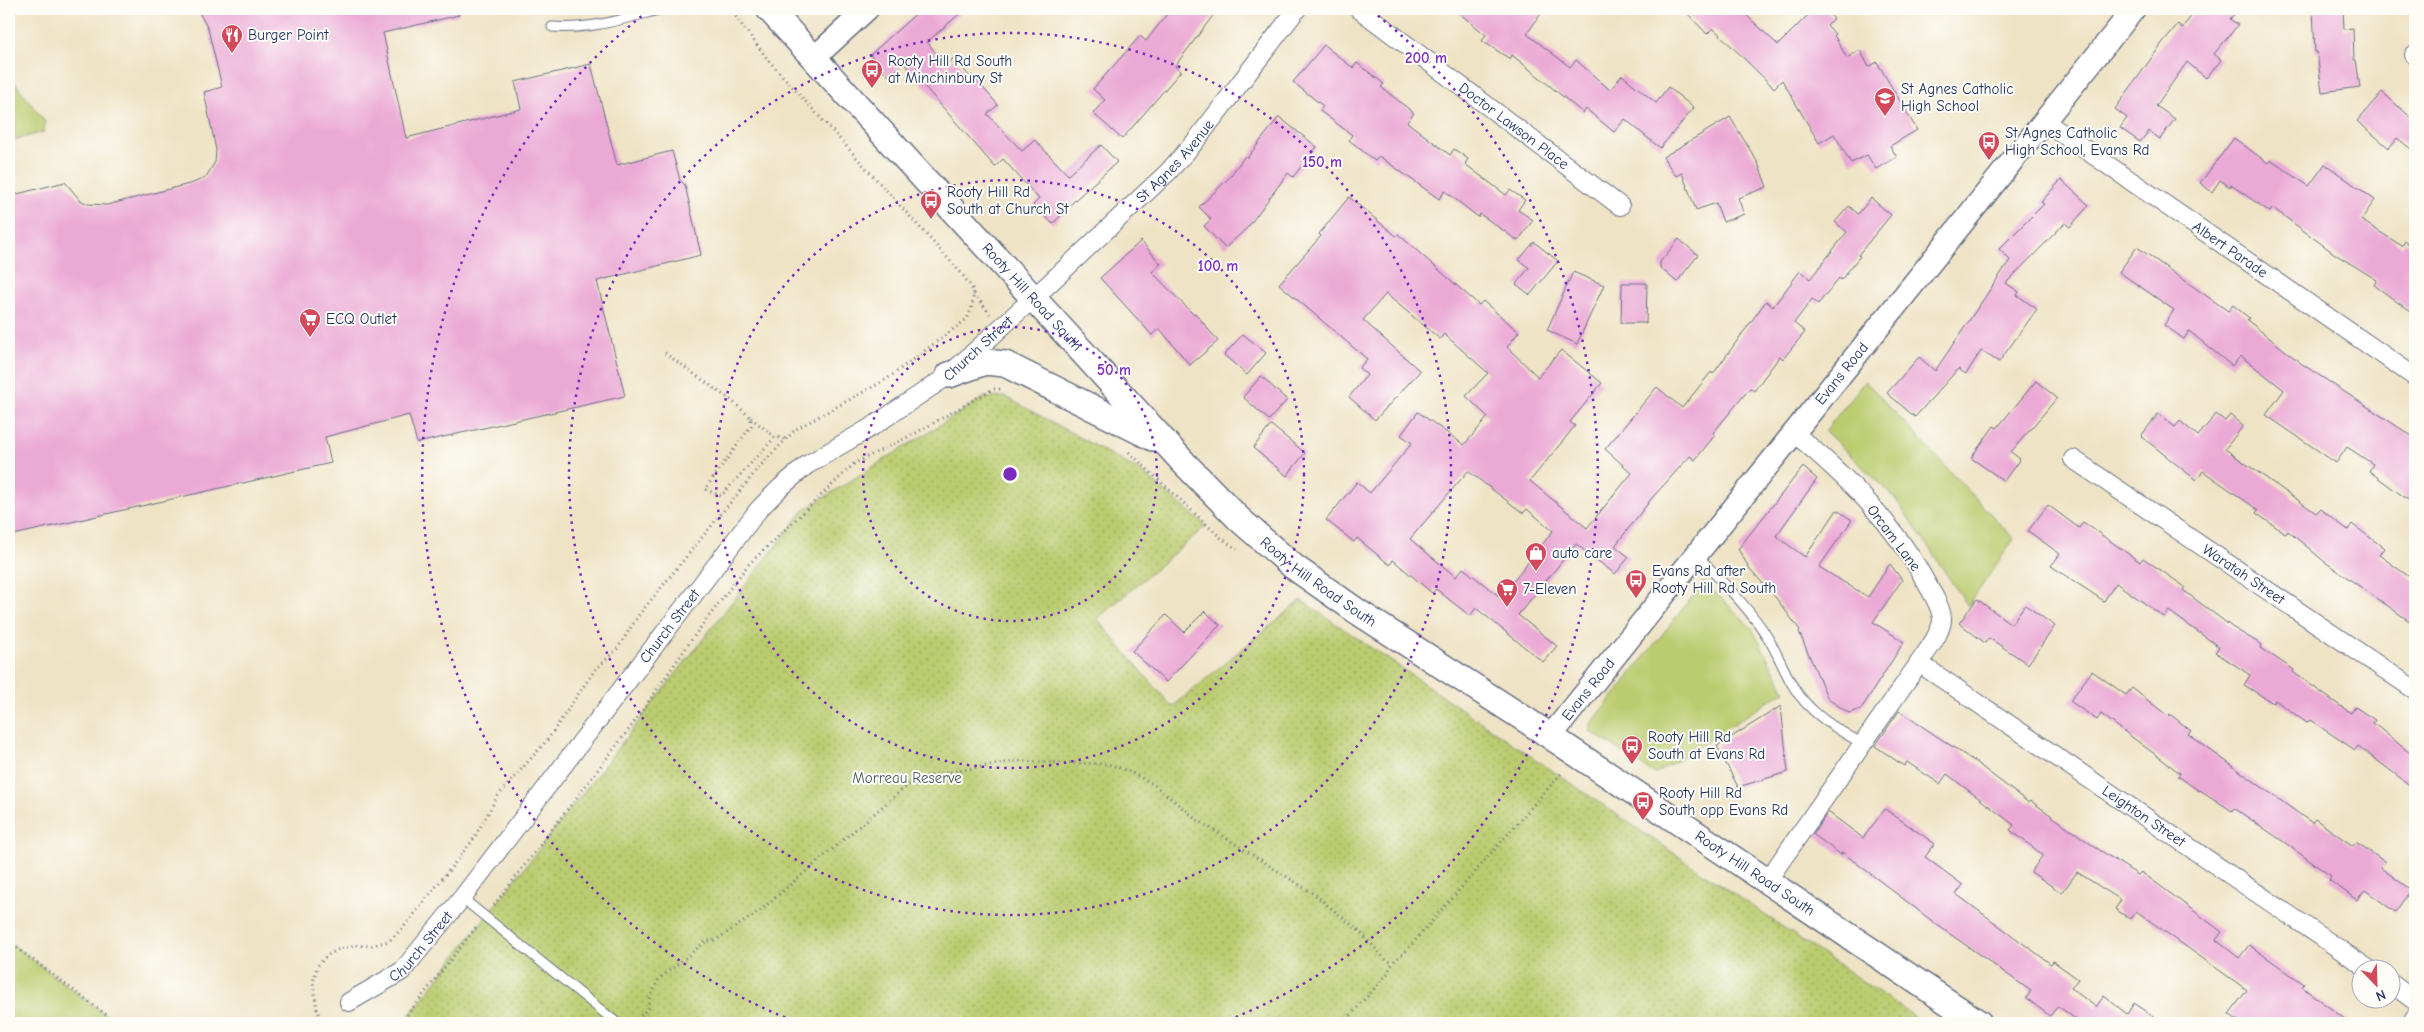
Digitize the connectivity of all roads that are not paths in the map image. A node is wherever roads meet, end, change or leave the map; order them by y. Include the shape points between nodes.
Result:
1 (663, 9) edge
2 (769, 9) edge
3 (867, 9) edge
4 (1297, 9) edge
5 (1359, 9) edge
6 (2134, 9) edge
7 (552, 27) dead end
8 (814, 58) junction
9 (2044, 121) junction
10 (1620, 206) dead end
11 (1034, 297) junction
12 (949, 375) junction
13 (2415, 378) edge
14 (1794, 434) junction
15 (1166, 444) junction
16 (2072, 459) dead end
17 (1695, 554) junction
18 (1919, 663) junction
19 (2415, 690) edge
20 (1550, 737) junction
21 (1863, 744) junction
22 (1767, 881) junction
23 (462, 898) junction
24 (2355, 960) edge
25 (2402, 991) edge
26 (2415, 1001) edge
27 (349, 1002) dead end
28 (2415, 1017) edge
29 (617, 1023) edge
30 (1979, 1023) edge
31 (2411, 1023) edge

1 - 7 lane via 575,29
2 - 8 main road, Rooty Hill Road South
3 - 8 street
4 - 11 street, St Agnes Avenue via 1168,172
5 - 10 street, Doctor Lawson Place
6 - 9 street, Evans Road
8 - 11 main road, Rooty Hill Road South
9 - 13 street, Albert Parade
9 - 14 street, Evans Road
11 - 12 street, Church Street
11 - 15 main road, Rooty Hill Road South
12 - 15 main road via 985,362 1005,364
12 - 23 street, Church Street via 807,465 759,510
14 - 17 street, Evans Road
14 - 18 street, Orcam Lane via 1860,493 1901,541 1919,568 1939,605 1942,621
15 - 20 main road, Rooty Hill Road South via 1239,519 1294,568
16 - 19 street, Waratah Street
17 - 20 street, Evans Road
17 - 21 lane via 1749,611 1808,706 1838,730
18 - 21 street
18 - 24 street, Leighton Street
20 - 22 main road, Rooty Hill Road South
21 - 22 street
22 - 30 main road, Rooty Hill Road South
23 - 27 street, Church Street via 402,971
23 - 29 lane
25 - 26 street
28 - 31 street

